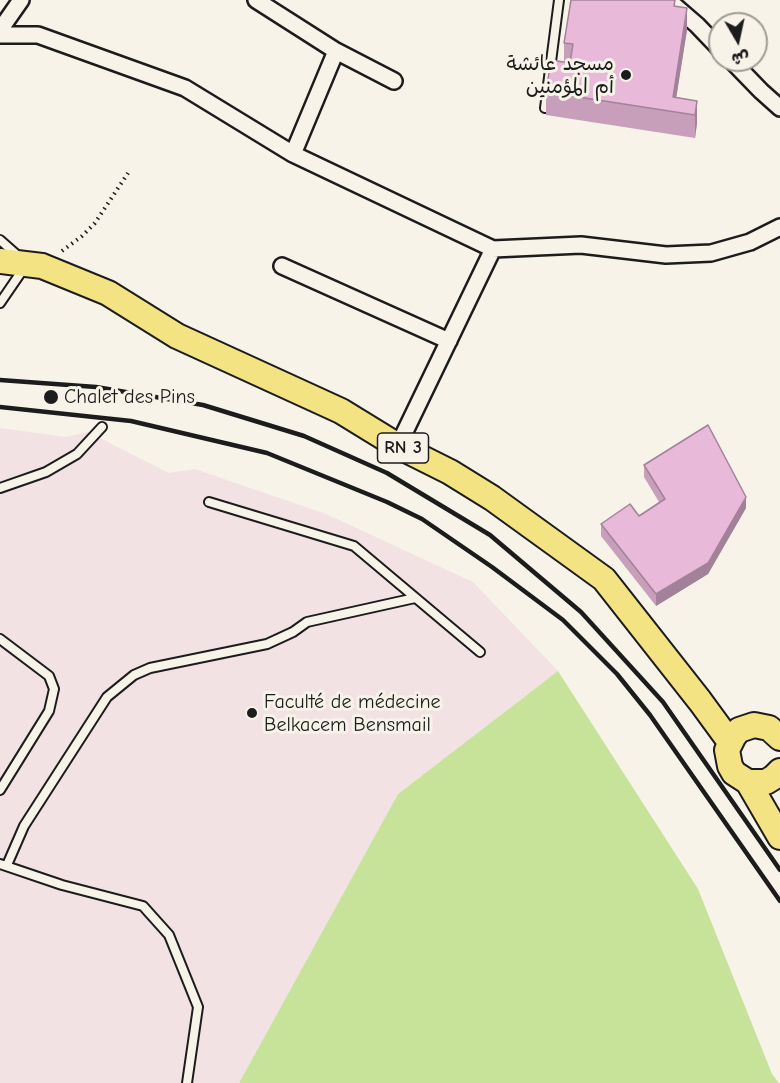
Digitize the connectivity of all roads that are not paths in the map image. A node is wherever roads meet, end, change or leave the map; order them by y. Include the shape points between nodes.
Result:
1 (21, 0) edge
2 (256, 0) edge
3 (559, 0) edge
4 (668, 0) edge
5 (0, 30) edge
6 (0, 35) edge
7 (708, 36) edge
8 (336, 51) junction
9 (742, 72) edge
10 (394, 81) dead end
11 (545, 108) edge
12 (780, 108) edge
13 (293, 154) junction
14 (780, 227) edge
15 (0, 240) edge
16 (493, 249) junction
17 (0, 261) edge
18 (34, 265) junction
19 (282, 266) dead end
20 (0, 303) edge
21 (449, 341) junction
22 (102, 427) dead end
23 (398, 446) junction
24 (0, 488) edge
25 (209, 502) dead end
26 (415, 598) junction
27 (0, 639) edge
28 (480, 652) dead end
29 (780, 738) edge
30 (729, 742) junction
31 (780, 771) edge
32 (748, 782) junction
33 (0, 789) edge
34 (780, 837) edge
35 (3, 865) edge
36 (187, 1083) edge

1 - 5 street
2 - 8 street
3 - 11 lane
4 - 7 street
6 - 13 street via 38,35 185,88
8 - 10 street
8 - 13 street
9 - 12 street
13 - 16 street
14 - 16 street via 750,242 711,253 666,255 581,245
15 - 18 lane
16 - 21 street
17 - 18 main road, RN 3
18 - 20 lane
18 - 23 main road, RN 3 via 108,294 177,336 332,407
19 - 21 street
21 - 23 street
22 - 24 lane via 77,454 46,472
23 - 30 main road, RN 3 via 492,498 604,579
25 - 26 lane via 354,546
26 - 28 lane
26 - 35 lane via 307,622 267,644 150,668 134,675 107,698
27 - 33 lane via 49,676 54,689 49,711
29 - 30 main road via 769,728 754,725 739,730
30 - 32 main road via 730,766
31 - 32 main road via 766,782
32 - 34 main road
35 - 36 lane via 143,906 169,935 198,1007

